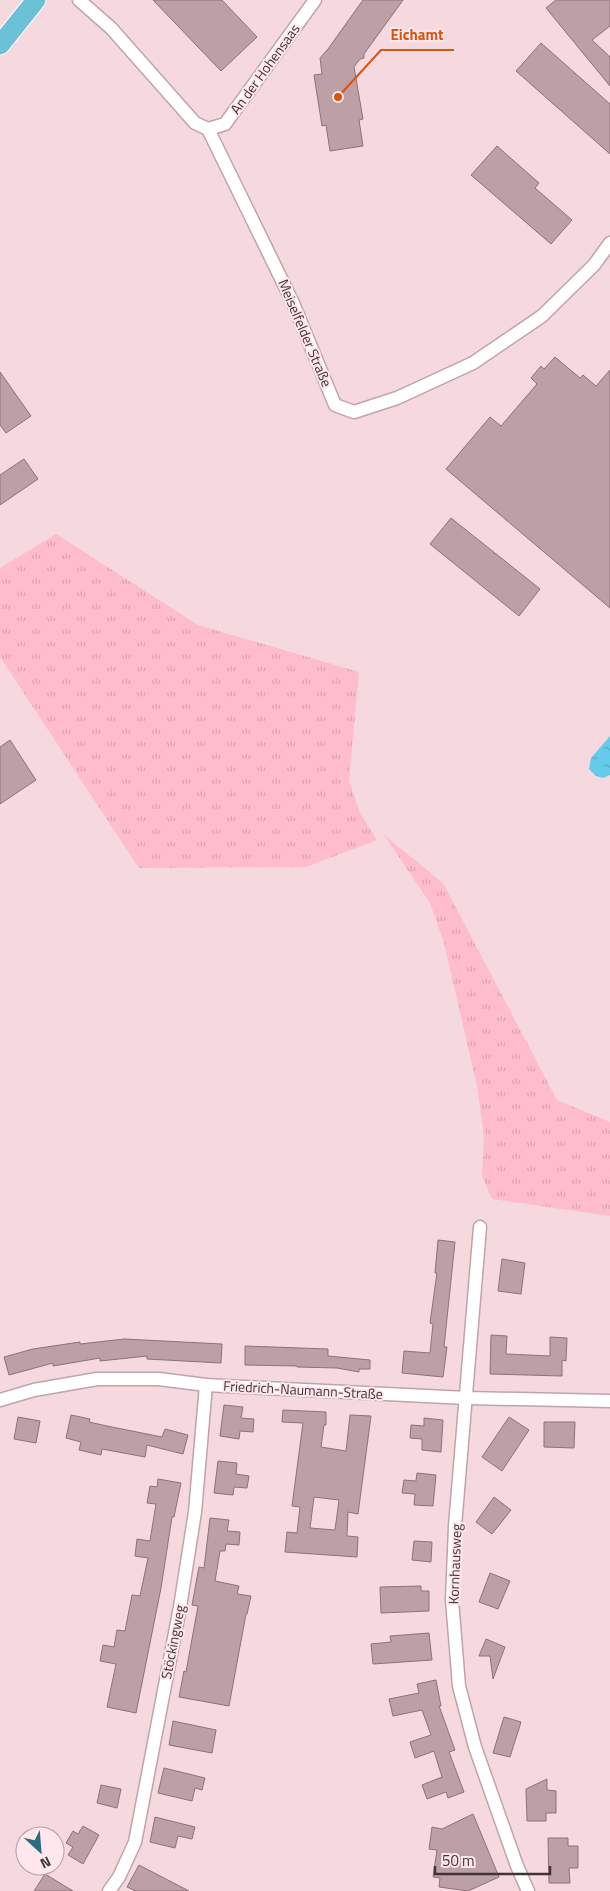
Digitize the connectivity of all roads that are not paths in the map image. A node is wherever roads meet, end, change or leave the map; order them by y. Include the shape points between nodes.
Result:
1 (36, 0) edge
2 (79, 0) edge
3 (315, 0) edge
4 (0, 46) edge
5 (208, 129) junction
6 (610, 243) edge
7 (480, 1227) dead end
8 (206, 1386) junction
9 (467, 1398) junction
10 (0, 1400) edge
11 (609, 1401) edge
12 (109, 1891) edge
13 (528, 1891) edge

1 - 4 main road
2 - 5 street, Meiselfelder Straße via 111,28 195,123
3 - 5 street, An der Hohensaas via 224,124
5 - 6 street, Meiselfelder Straße via 293,303 335,404 354,412 397,398 473,363 542,316 594,265
7 - 9 street, Kornhausweg
8 - 9 street, Friedrich-Naumann-Straße
8 - 10 street, Friedrich-Naumann-Straße via 159,1379 97,1379 34,1390
8 - 12 street, Stöckingweg via 195,1512 135,1842
9 - 11 street, Friedrich-Naumann-Straße
9 - 13 street, Kornhausweg via 455,1526 453,1591 459,1686 475,1747 516,1866

